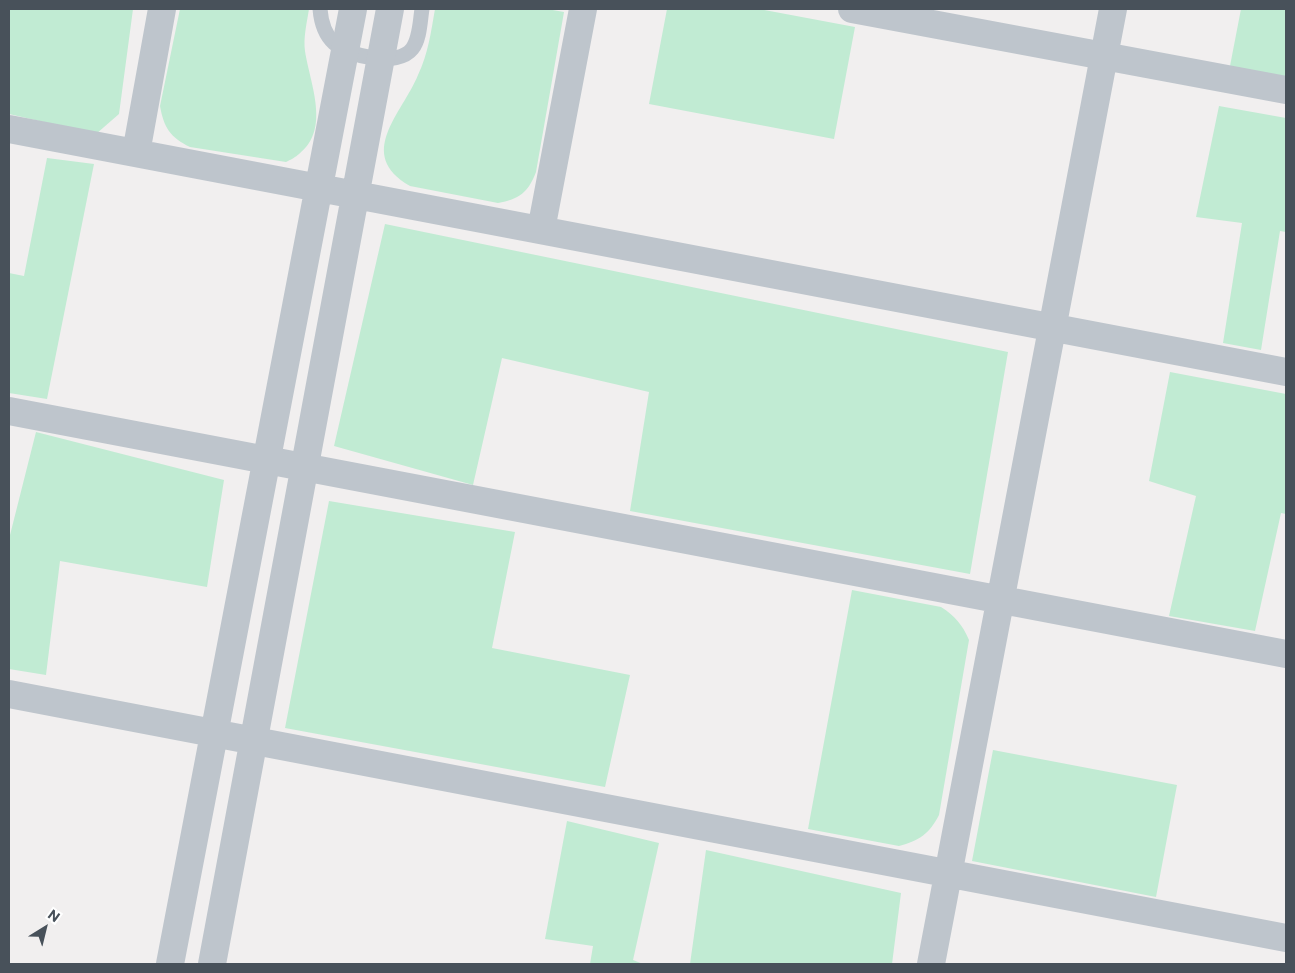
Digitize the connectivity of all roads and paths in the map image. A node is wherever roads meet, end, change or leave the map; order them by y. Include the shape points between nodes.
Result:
1 (162, 9) edge
2 (320, 9) edge
3 (353, 9) edge
4 (390, 9) edge
5 (422, 9) edge
6 (583, 9) edge
7 (852, 9) edge
8 (1113, 9) edge
9 (345, 51) junction
10 (1104, 56) junction
11 (380, 58) junction
12 (1286, 90) edge
13 (9, 129) edge
14 (136, 154) junction
15 (319, 188) junction
16 (355, 195) junction
17 (541, 230) junction
18 (1052, 327) junction
19 (1286, 372) edge
20 (9, 411) edge
21 (267, 460) junction
22 (304, 467) junction
23 (1000, 600) junction
24 (1286, 654) edge
25 (9, 694) edge
26 (214, 733) junction
27 (254, 741) junction
28 (948, 873) junction
29 (1286, 938) edge
30 (170, 964) edge
31 (212, 964) edge
32 (931, 964) edge

1 - 14 street
2 - 9 lane via 325,32
3 - 9 street
4 - 11 street
5 - 11 lane via 416,43 411,50 397,59
6 - 17 street
7 - 10 street
8 - 10 street
9 - 11 lane
9 - 15 street
10 - 12 street
10 - 18 street
11 - 16 street
13 - 14 street
14 - 15 street
15 - 16 street
15 - 21 street
16 - 17 street
16 - 22 street
17 - 18 street
18 - 19 street
18 - 23 street
20 - 21 street
21 - 22 street
21 - 26 street
22 - 23 street
22 - 27 street
23 - 24 street
23 - 28 street
25 - 26 street
26 - 27 street
26 - 30 street
27 - 28 street
27 - 31 street
28 - 29 street
28 - 32 street

